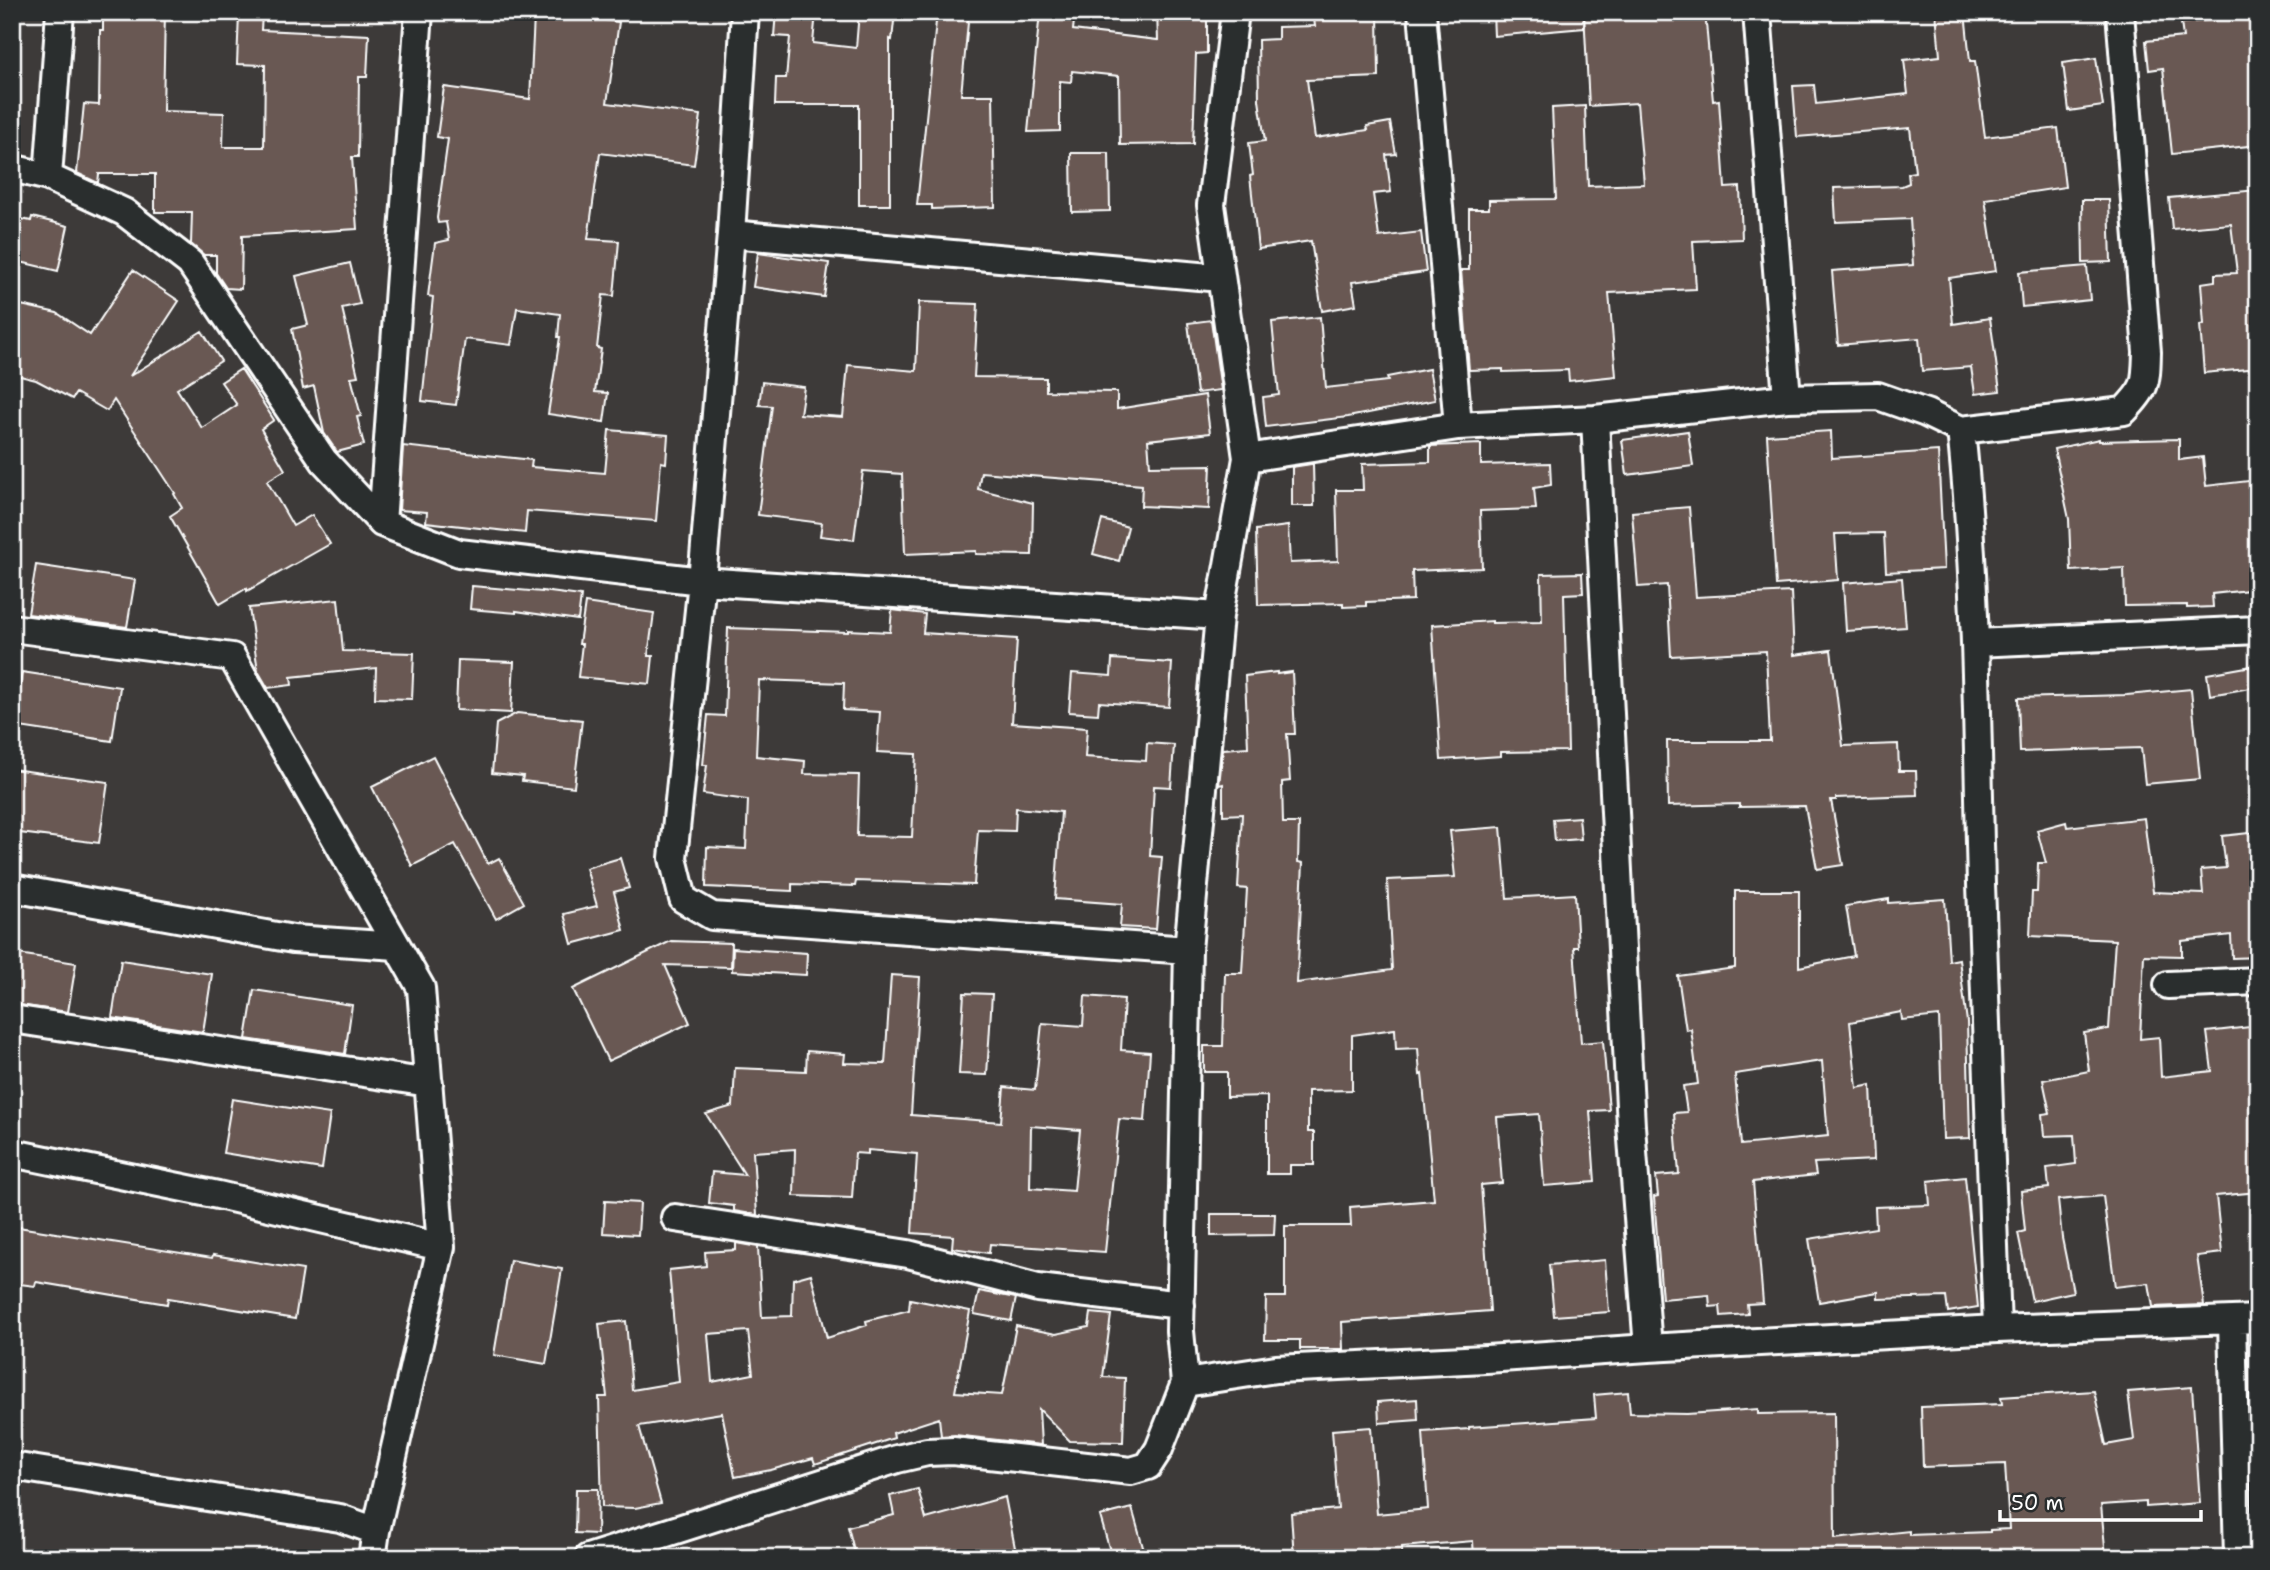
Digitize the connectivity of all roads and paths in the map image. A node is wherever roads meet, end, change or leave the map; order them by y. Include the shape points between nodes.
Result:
1 (60, 12) edge
2 (419, 12) edge
3 (745, 12) edge
4 (1235, 12) edge
5 (1422, 12) edge
6 (1757, 12) edge
7 (2120, 12) edge
8 (12, 168) edge
9 (48, 177) junction
10 (731, 234) junction
11 (1221, 278) junction
12 (1787, 398) junction
13 (1595, 419) junction
14 (1458, 426) junction
15 (1961, 430) junction
16 (1247, 458) junction
17 (382, 523) junction
18 (702, 581) junction
19 (1219, 616) junction
20 (12, 628) edge
21 (2258, 630) edge
22 (1975, 643) junction
23 (12, 888) edge
24 (397, 946) junction
25 (1188, 950) junction
26 (2258, 981) edge
27 (2168, 985) dead end
28 (12, 1019) edge
29 (429, 1083) junction
30 (12, 1153) edge
31 (675, 1218) dead end
32 (441, 1247) junction
33 (1181, 1305) junction
34 (2245, 1320) edge
35 (1997, 1329) junction
36 (1648, 1348) junction
37 (1185, 1383) junction
38 (12, 1466) edge
39 (376, 1531) junction
40 (372, 1558) edge
41 (588, 1558) edge
42 (2238, 1558) edge

1 - 9 street
2 - 17 street
3 - 10 street
4 - 11 street via 1211,205
5 - 14 street
6 - 12 street
7 - 15 street via 2146,383 2124,411
8 - 9 street
9 - 17 street via 124,212 190,263 324,461
10 - 11 street
10 - 18 street
11 - 16 street
12 - 13 street
12 - 15 street via 1878,396
13 - 14 street
13 - 36 street via 1631,1126
14 - 16 street
15 - 22 street
16 - 19 street
17 - 18 street via 459,553
18 - 19 street
18 - 25 street via 673,858 683,899 712,916
19 - 25 street
20 - 24 street via 232,657
21 - 22 street
22 - 35 street
23 - 24 street via 293,939
24 - 29 street via 421,988
25 - 33 street
26 - 27 street
28 - 29 street
29 - 32 street
30 - 32 street
31 - 33 street via 908,1254 1038,1288
32 - 39 street
33 - 37 street
34 - 35 street
34 - 42 street
35 - 36 street
36 - 37 street via 1276,1369
37 - 41 street via 1159,1449 1149,1465 1131,1471 927,1452
38 - 39 street via 340,1518
39 - 40 street

